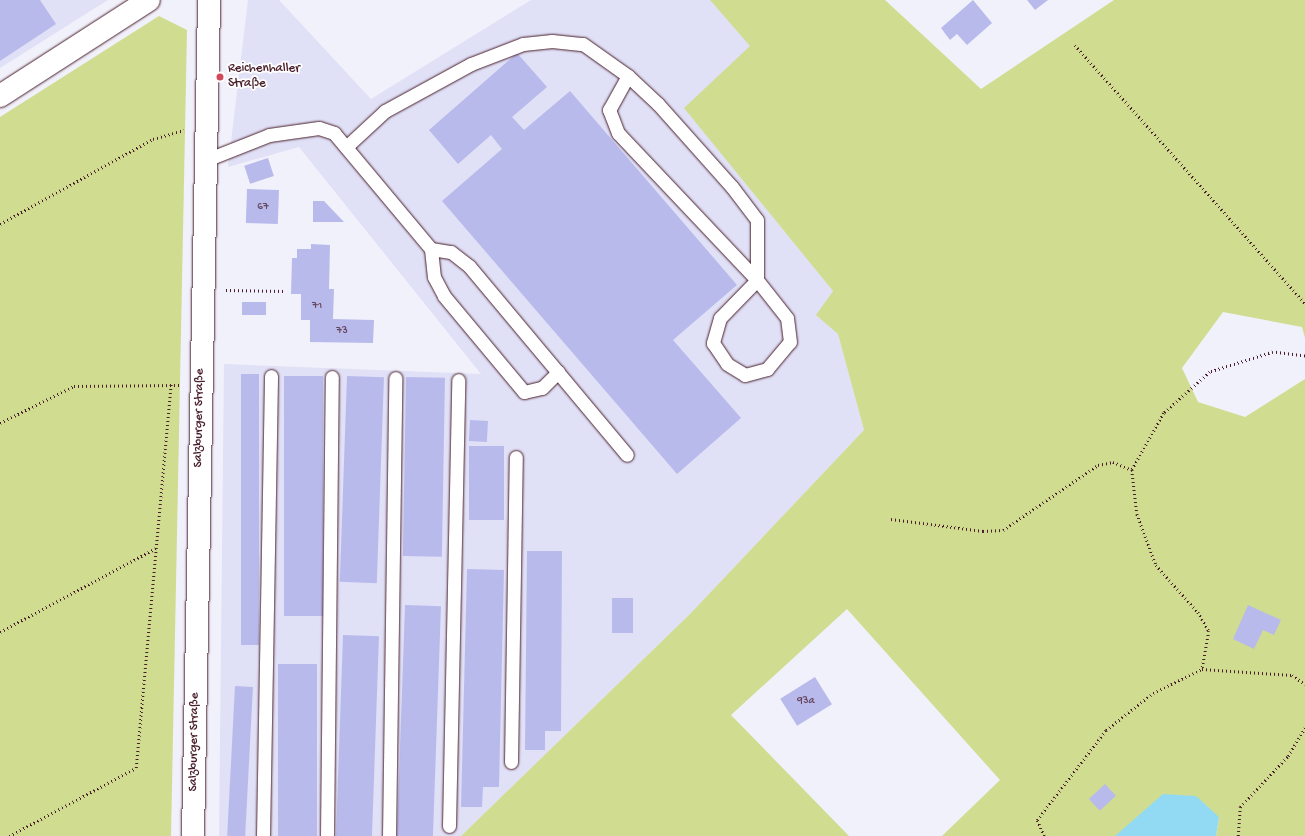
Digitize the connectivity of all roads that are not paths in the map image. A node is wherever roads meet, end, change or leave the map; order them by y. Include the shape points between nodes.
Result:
1 (149, 0) edge
2 (209, 0) edge
3 (628, 76) junction
4 (0, 96) edge
5 (346, 147) junction
6 (206, 160) junction
7 (431, 249) junction
8 (757, 280) junction
9 (558, 372) junction
10 (271, 376) dead end
11 (332, 377) dead end
12 (395, 378) dead end
13 (458, 380) dead end
14 (627, 455) dead end
15 (516, 457) dead end
16 (511, 762) dead end
17 (449, 826) dead end
18 (193, 836) edge
19 (263, 836) edge
20 (327, 836) edge
21 (389, 836) edge

1 - 4 street
2 - 6 street, Salzburger Straße
3 - 5 lane via 583,44 552,41 523,44 471,64 401,101
3 - 8 lane via 732,187 757,220
3 - 8 lane via 609,110 618,134
5 - 6 lane via 334,133 319,128 269,135
5 - 7 lane
6 - 18 street, Salzburger Straße
7 - 9 lane via 452,252 469,266
7 - 9 lane via 434,277 444,296 524,392 542,388
8 - 8 lane via 787,318 790,342 768,369 745,375 727,364 713,343 720,318
9 - 14 lane
10 - 19 lane
11 - 20 lane
12 - 21 lane
13 - 17 lane
15 - 16 lane

